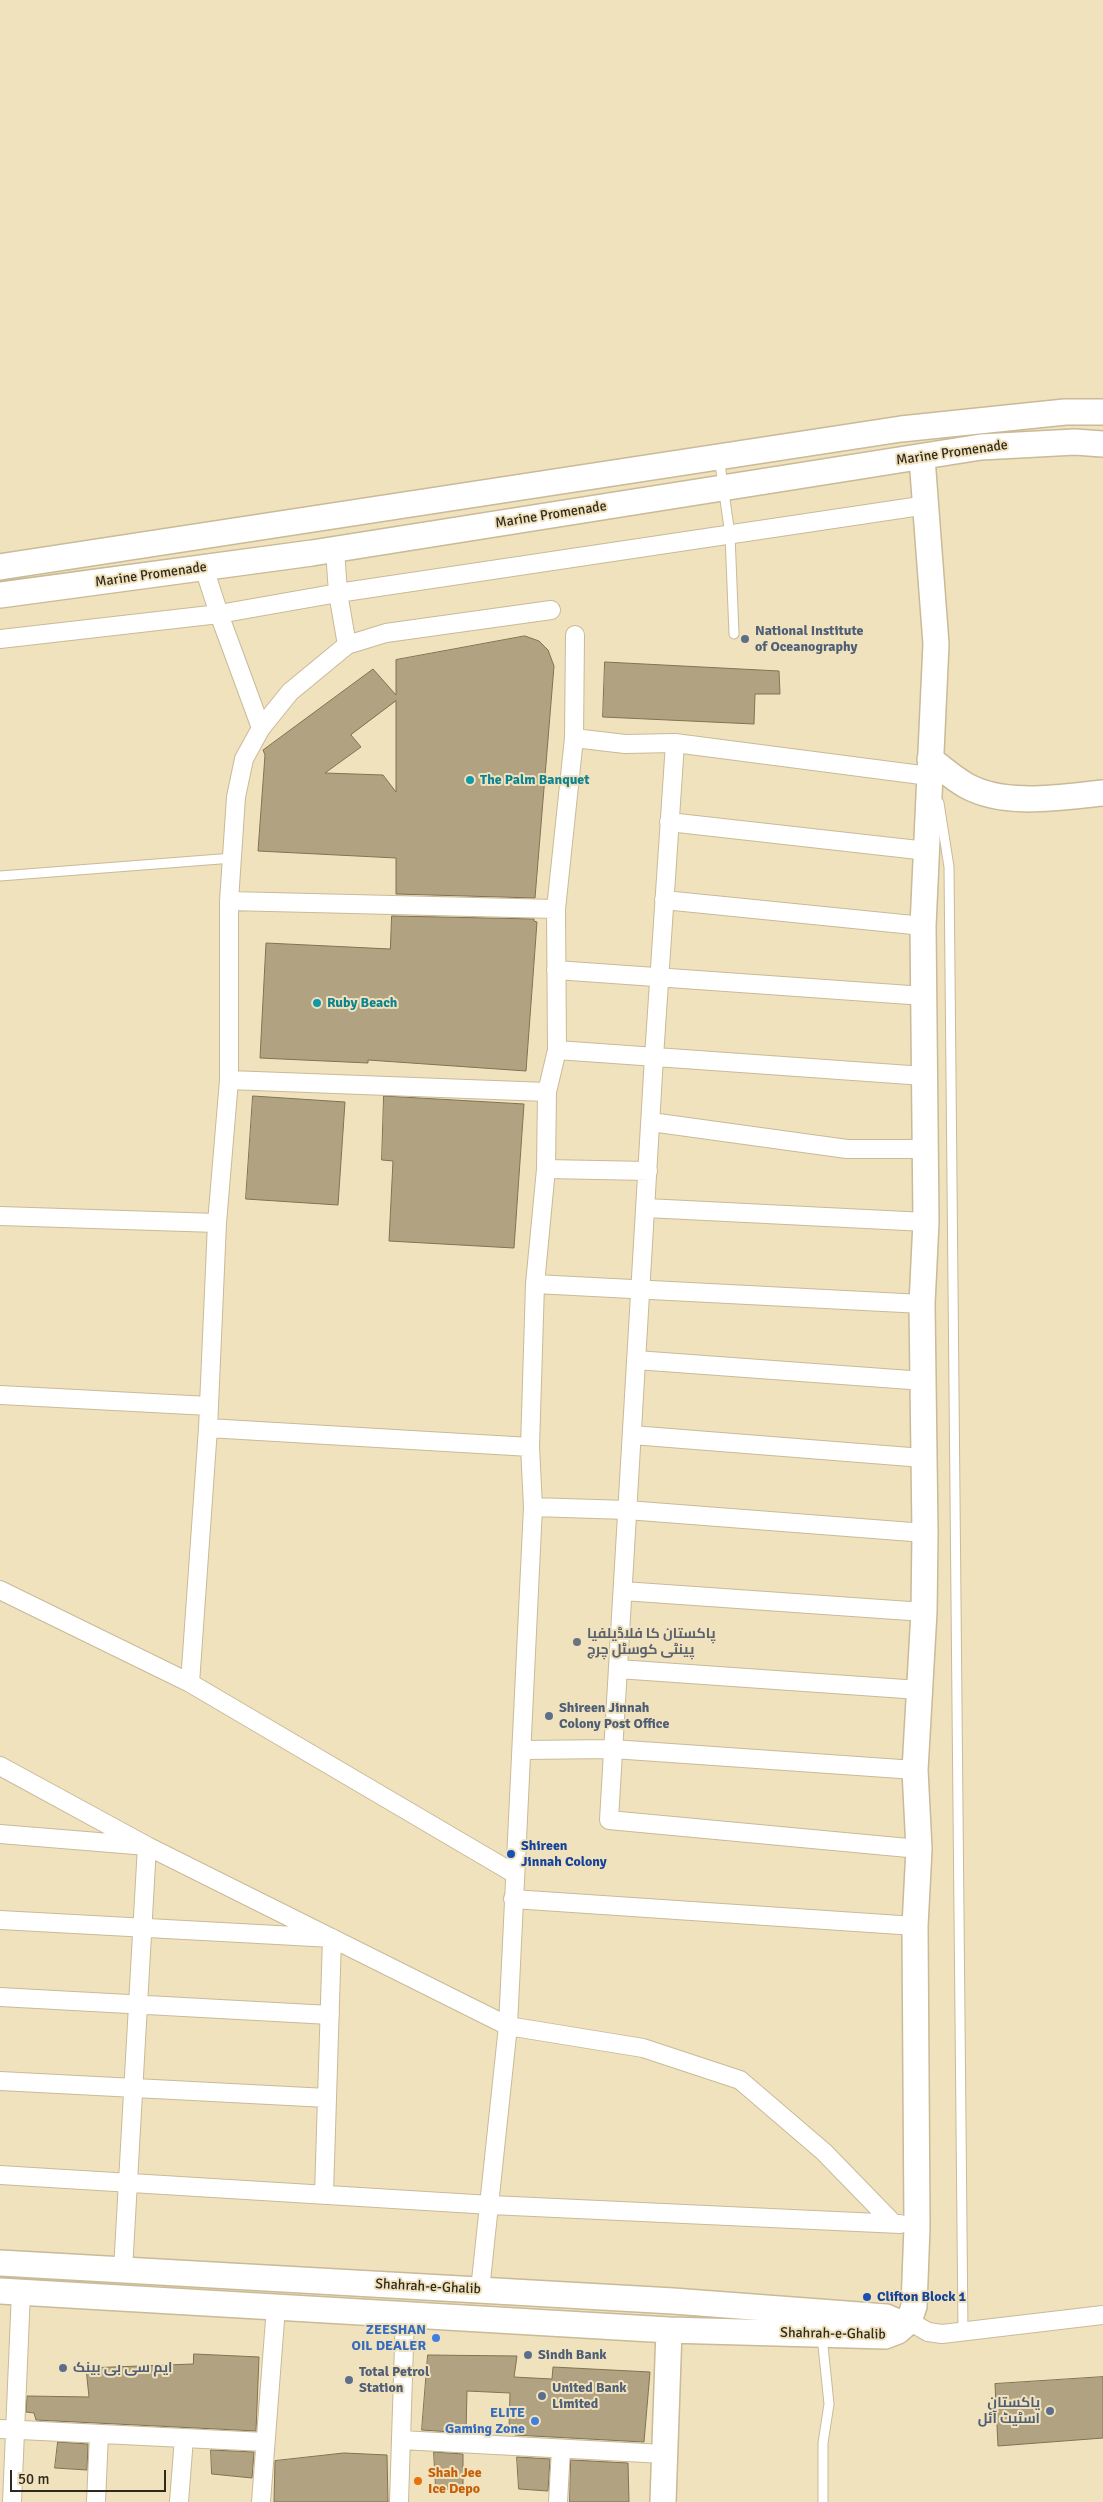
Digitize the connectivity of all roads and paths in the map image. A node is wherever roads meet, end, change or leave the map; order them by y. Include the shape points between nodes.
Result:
1 (1103, 412) edge
2 (1103, 444) edge
3 (719, 457) junction
4 (922, 458) junction
5 (724, 488) junction
6 (926, 505) junction
7 (730, 535) junction
8 (335, 550) junction
9 (0, 567) edge
10 (204, 568) junction
11 (338, 593) junction
12 (0, 595) edge
13 (551, 610) dead end
14 (218, 614) junction
15 (734, 634) dead end
16 (575, 635) dead end
17 (0, 639) edge
18 (347, 646) junction
19 (261, 728) junction
20 (574, 738) junction
21 (675, 744) junction
22 (930, 768) junction
23 (1103, 793) edge
24 (668, 822) junction
25 (927, 850) junction
26 (233, 858) junction
27 (0, 876) edge
28 (664, 900) junction
29 (229, 901) junction
30 (556, 909) junction
31 (923, 926) junction
32 (556, 970) junction
33 (659, 978) junction
34 (924, 996) junction
35 (557, 1050) junction
36 (654, 1057) junction
37 (924, 1076) junction
38 (229, 1080) junction
39 (547, 1092) junction
40 (651, 1122) junction
41 (925, 1149) junction
42 (546, 1169) junction
43 (648, 1171) junction
44 (646, 1208) junction
45 (0, 1216) edge
46 (926, 1222) junction
47 (217, 1223) junction
48 (535, 1284) junction
49 (641, 1288) junction
50 (922, 1304) junction
51 (636, 1360) junction
52 (924, 1381) junction
53 (0, 1395) edge
54 (209, 1406) junction
55 (208, 1428) junction
56 (632, 1435) junction
57 (530, 1447) junction
58 (923, 1458) junction
59 (533, 1507) junction
60 (627, 1510) junction
61 (925, 1534) junction
62 (0, 1590) edge
63 (623, 1591) junction
64 (924, 1612) junction
65 (618, 1669) junction
66 (190, 1683) junction
67 (919, 1690) junction
68 (613, 1749) junction
69 (522, 1750) junction
70 (0, 1766) edge
71 (915, 1770) junction
72 (0, 1834) edge
73 (147, 1846) junction
74 (919, 1849) junction
75 (515, 1874) junction
76 (513, 1898) junction
77 (0, 1920) edge
78 (915, 1926) junction
79 (142, 1927) junction
80 (332, 1938) junction
81 (0, 1998) edge
82 (138, 2005) junction
83 (330, 2015) junction
84 (508, 2026) junction
85 (0, 2081) edge
86 (132, 2086) junction
87 (327, 2098) junction
88 (0, 2175) edge
89 (127, 2181) junction
90 (324, 2194) junction
91 (491, 2205) junction
92 (893, 2223) junction
93 (917, 2227) junction
94 (0, 2263) edge
95 (123, 2270) junction
96 (480, 2290) junction
97 (11, 2292) edge
98 (276, 2307) junction
99 (405, 2314) junction
100 (1103, 2315) edge
101 (821, 2323) junction
102 (907, 2323) junction
103 (669, 2330) junction
104 (962, 2331) junction
105 (8, 2429) edge
106 (99, 2434) junction
107 (184, 2438) junction
108 (401, 2440) junction
109 (265, 2442) junction
110 (560, 2449) junction
111 (664, 2454) junction
112 (12, 2502) edge
113 (96, 2502) edge
114 (179, 2502) edge
115 (261, 2502) edge
116 (399, 2502) edge
117 (558, 2502) edge
118 (663, 2502) edge
119 (823, 2502) edge

1 - 3 main road, Marine Promenade via 1065,412 936,424
2 - 4 main road, Marine Promenade via 1025,443
3 - 5 lane
3 - 9 main road, Marine Promenade
4 - 5 main road, Marine Promenade
4 - 6 main road
5 - 7 lane
5 - 8 main road, Marine Promenade
6 - 7 street
6 - 22 main road via 936,644
7 - 11 street
7 - 15 lane
8 - 10 main road, Marine Promenade
8 - 11 street
10 - 12 main road, Marine Promenade
10 - 14 street
11 - 14 street
11 - 18 street
13 - 18 street via 386,633
14 - 17 street
14 - 19 street
16 - 20 street
18 - 19 street via 290,692
19 - 26 street via 244,759 236,797
20 - 21 street via 625,744
20 - 30 street
21 - 22 street
21 - 24 street
22 - 23 main road via 982,792 1023,800
22 - 25 main road
22 - 104 lane via 949,867
24 - 25 street
24 - 28 street
25 - 31 main road
26 - 27 lane
26 - 29 street
28 - 31 street
28 - 33 street
29 - 30 street
29 - 38 street
30 - 32 street
31 - 34 main road
32 - 33 street
32 - 35 street
33 - 34 street
33 - 36 street
34 - 37 main road
35 - 36 street
35 - 39 street
36 - 37 street
36 - 40 street
37 - 41 main road
38 - 39 street
38 - 47 street
39 - 42 street
40 - 41 street via 847,1149
40 - 43 street
41 - 46 main road
42 - 43 street
42 - 48 street
43 - 44 street
44 - 46 street
44 - 49 street
45 - 47 street
46 - 50 main road
47 - 54 street
48 - 49 street
48 - 57 street
49 - 50 street
49 - 51 street
50 - 52 main road
51 - 52 street
51 - 56 street
52 - 58 main road
53 - 54 street
54 - 55 street
55 - 57 street
55 - 66 street
56 - 58 street
56 - 60 street
57 - 59 street
58 - 61 main road
59 - 60 street
59 - 69 street
60 - 61 street
60 - 63 street
61 - 64 main road
62 - 66 street
63 - 64 street
63 - 65 street
64 - 67 main road
65 - 67 street
65 - 68 street
66 - 75 street
67 - 71 main road
68 - 69 street
68 - 71 street
68 - 74 street via 609,1820
69 - 75 street
70 - 73 street
71 - 74 main road
72 - 73 street
73 - 79 street
73 - 80 street
74 - 78 main road
75 - 76 street
76 - 78 street
76 - 84 street
77 - 79 street
78 - 93 main road
79 - 80 street
79 - 82 street
80 - 83 street
80 - 84 street
81 - 82 street
82 - 83 street
82 - 86 street
83 - 87 street
84 - 91 street
84 - 92 street via 643,2048 740,2080 824,2152
85 - 86 street
86 - 87 street
86 - 89 street
87 - 90 street
88 - 89 street
89 - 90 street
89 - 95 street
90 - 91 street
91 - 92 street
91 - 96 street
92 - 93 street
93 - 102 main road via 914,2306
94 - 95 main road, Shahrah-e-Ghalib
95 - 96 main road, Shahrah-e-Ghalib
96 - 101 main road, Shahrah-e-Ghalib
97 - 98 main road, Shahrah-e-Ghalib
97 - 105 street
98 - 99 main road, Shahrah-e-Ghalib
98 - 109 street
99 - 103 main road, Shahrah-e-Ghalib
99 - 108 street
100 - 104 street
101 - 102 main road, Shahrah-e-Ghalib via 886,2317
101 - 103 main road, Shahrah-e-Ghalib
101 - 119 lane via 829,2404 823,2443
102 - 104 street via 928,2332
103 - 111 main road
105 - 106 street
105 - 112 street
106 - 107 street
106 - 113 street
107 - 109 street
107 - 114 street
108 - 110 street
108 - 116 street
109 - 115 street
110 - 111 street
110 - 117 street
111 - 118 main road

